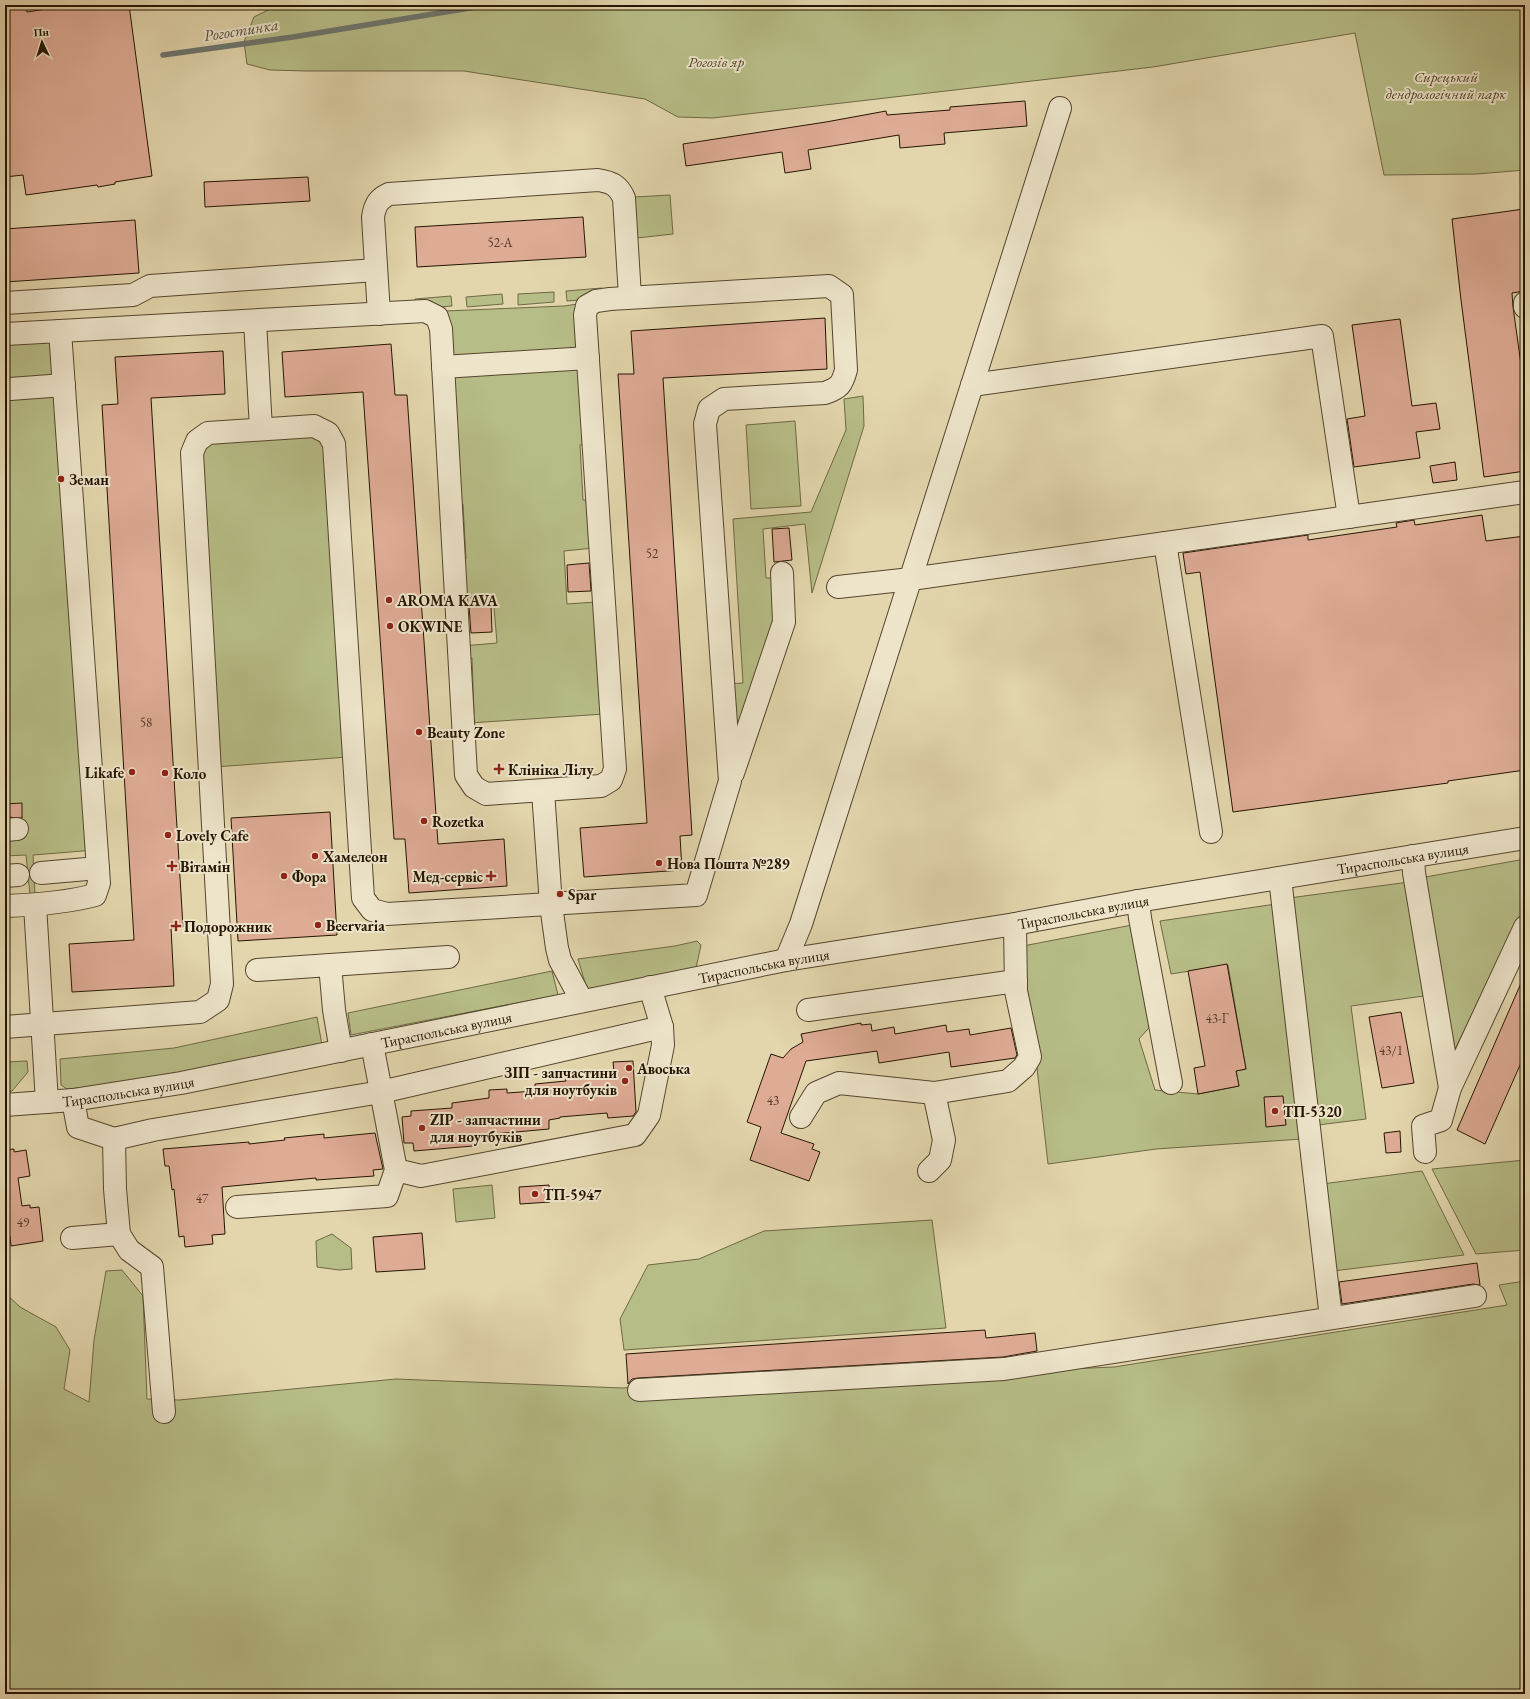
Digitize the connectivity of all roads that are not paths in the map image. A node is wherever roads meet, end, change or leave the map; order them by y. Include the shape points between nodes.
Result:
1 (1060, 108) dead end
2 (376, 270) junction
3 (630, 297) junction
4 (5, 303) edge
5 (1525, 303) edge
6 (1525, 306) edge
7 (379, 314) junction
8 (255, 320) junction
9 (60, 331) junction
10 (5, 334) edge
11 (588, 358) junction
12 (443, 367) junction
13 (64, 385) junction
14 (972, 385) junction
15 (10, 389) dead end
16 (261, 429) junction
17 (1525, 492) edge
18 (1349, 517) junction
19 (1165, 543) junction
20 (782, 573) dead end
21 (910, 579) junction
22 (838, 587) dead end
23 (730, 781) junction
24 (543, 791) junction
25 (1211, 832) dead end
26 (1525, 838) edge
27 (1413, 856) junction
28 (98, 868) junction
29 (41, 873) dead end
30 (1280, 878) junction
31 (1138, 902) junction
32 (35, 905) junction
33 (551, 905) junction
34 (5, 906) edge
35 (1015, 924) junction
36 (1525, 927) edge
37 (448, 957) dead end
38 (786, 960) junction
39 (330, 965) junction
40 (257, 970) dead end
41 (1016, 982) junction
42 (650, 987) junction
43 (582, 1001) junction
44 (808, 1010) dead end
45 (41, 1024) junction
46 (5, 1027) edge
47 (662, 1027) junction
48 (372, 1044) junction
49 (341, 1051) junction
50 (1171, 1083) dead end
51 (1450, 1088) junction
52 (381, 1092) junction
53 (934, 1093) junction
54 (73, 1100) junction
55 (47, 1102) junction
56 (5, 1105) edge
57 (801, 1117) dead end
58 (114, 1139) junction
59 (1425, 1152) dead end
60 (396, 1170) junction
61 (929, 1171) dead end
62 (237, 1207) dead end
63 (120, 1234) junction
64 (72, 1238) dead end
65 (1475, 1296) dead end
66 (1331, 1318) junction
67 (639, 1390) dead end
68 (164, 1412) dead end

1 - 14 street
2 - 3 street via 374,208 382,197 389,194 598,180 617,186 624,198
2 - 4 street via 150,286 133,295
2 - 7 street
3 - 11 street via 596,301 588,306 585,315
3 - 23 street via 829,286 842,295 846,370 837,389 824,393 724,399 709,409 705,424
5 - 6 street
7 - 8 street
7 - 12 street via 425,311 437,317 441,330
8 - 9 street
8 - 16 street
9 - 10 street
9 - 13 street
11 - 12 street
11 - 24 street via 615,769 611,780 601,786
12 - 24 street via 466,775 474,787 486,794
13 - 15 street
13 - 28 street
14 - 18 street via 1322,336
14 - 21 street
16 - 33 street via 314,426 328,433 334,444 363,898 372,910 387,914
16 - 45 street via 208,433 197,441 192,452 222,984 218,1000 200,1012
17 - 18 street
18 - 19 street
19 - 21 street
19 - 25 street
20 - 23 street via 784,622
21 - 22 street
21 - 38 street via 801,924
23 - 33 street via 696,895
24 - 33 street
26 - 27 street, Тираспольська вулиця
27 - 30 street, Тираспольська вулиця
27 - 51 street
28 - 29 street
28 - 32 street via 99,883 95,896
30 - 31 street, Тираспольська вулиця
30 - 66 street
31 - 35 street, Тираспольська вулиця
31 - 50 street
32 - 34 street
32 - 45 street
33 - 43 street via 560,960
35 - 38 street, Тираспольська вулиця
35 - 41 street
36 - 51 street
37 - 39 street
38 - 42 street, Тираспольська вулиця
39 - 40 street
39 - 49 street
41 - 44 street
41 - 53 street via 1030,1057 1024,1067 1008,1081
42 - 43 street, Тираспольська вулиця
42 - 47 street
43 - 48 street, Тираспольська вулиця
45 - 46 street
45 - 55 street
47 - 52 street
47 - 60 street via 663,1045 649,1115 635,1135 421,1176
48 - 49 street, Тираспольська вулиця
48 - 52 street
49 - 54 street, Тираспольська вулиця via 181,1083
51 - 59 street via 1441,1120 1423,1126
52 - 58 street via 153,1130
52 - 60 street
53 - 57 street via 838,1083 816,1093
53 - 61 street via 944,1140 940,1160
54 - 55 street, Тираспольська вулиця
54 - 58 street via 78,1127
55 - 56 street, Тираспольська вулиця
58 - 63 street via 115,1190
60 - 62 street via 387,1196
63 - 64 street
63 - 68 street via 129,1250 152,1267
65 - 66 street
66 - 67 street via 1004,1369

